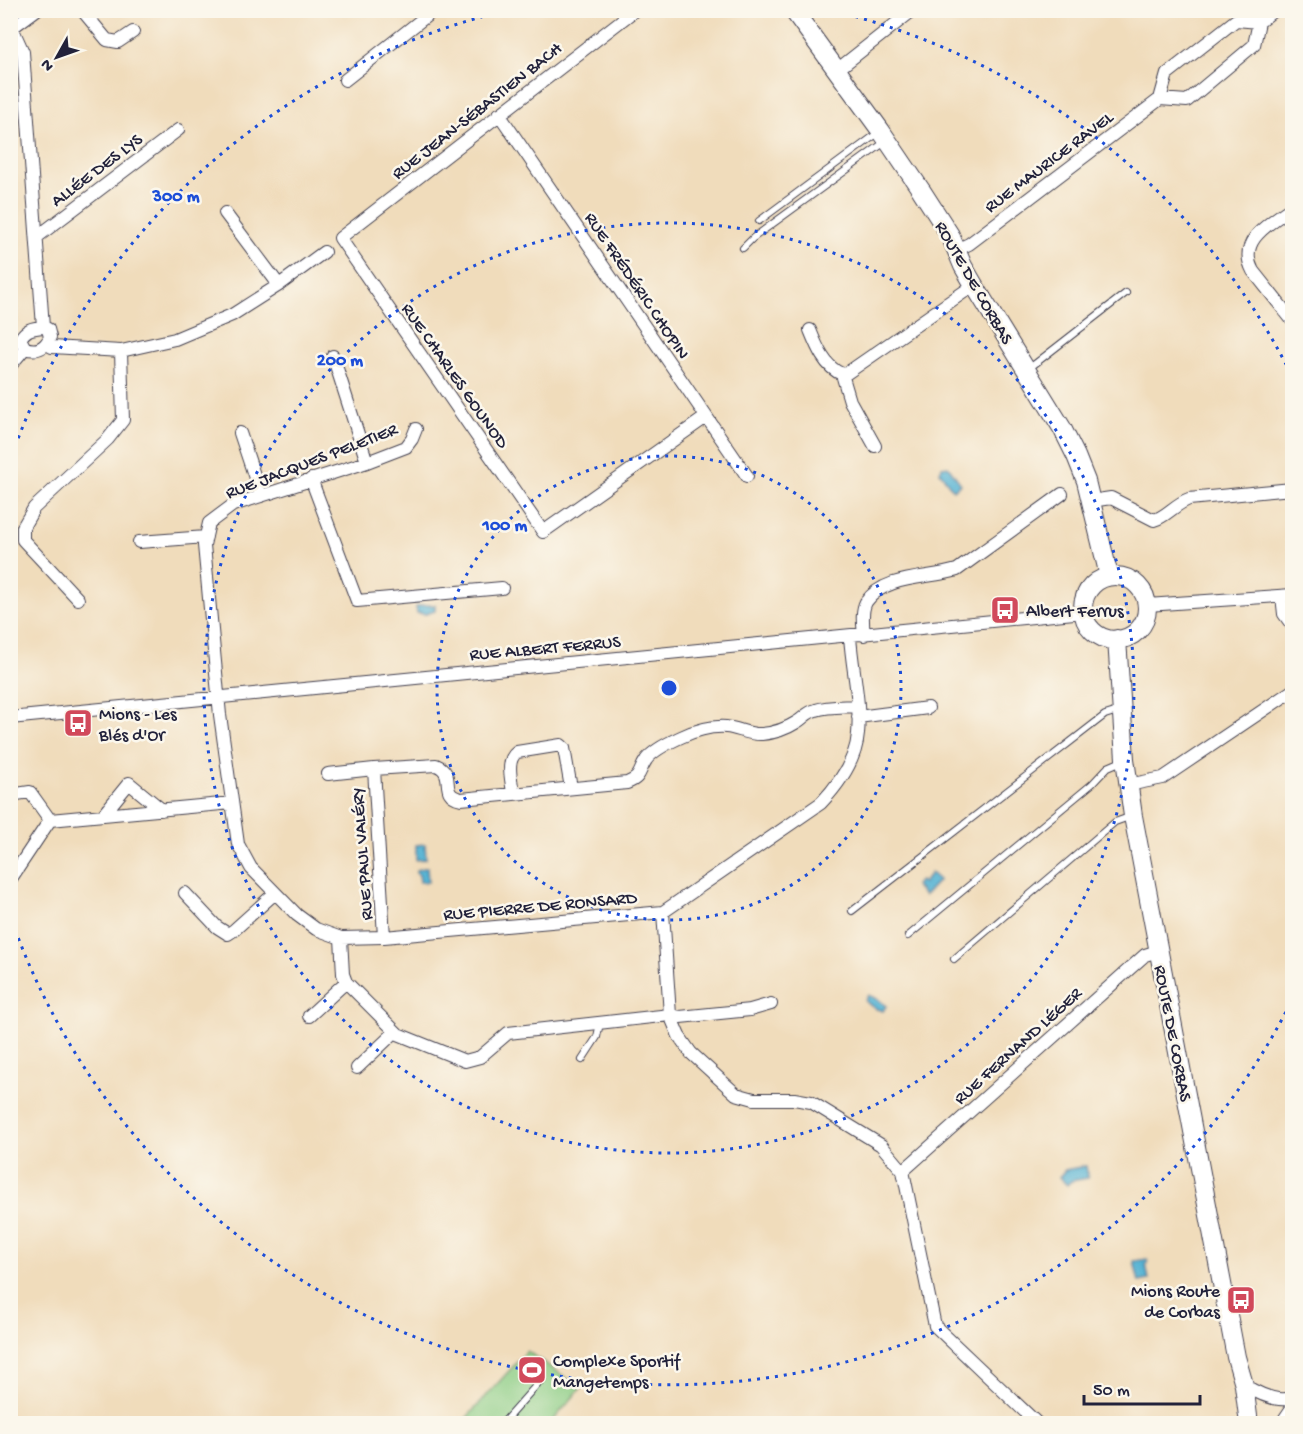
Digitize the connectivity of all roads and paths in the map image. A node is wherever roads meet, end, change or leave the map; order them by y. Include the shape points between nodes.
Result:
1 (36, 10) edge
2 (82, 10) edge
3 (434, 10) edge
4 (635, 10) edge
5 (793, 10) edge
6 (913, 10) edge
7 (1274, 10) edge
8 (1259, 22) junction
9 (12, 25) edge
10 (134, 32) dead end
11 (837, 70) junction
12 (345, 80) dead end
13 (1160, 99) junction
14 (499, 114) junction
15 (178, 130) dead end
16 (884, 135) junction
17 (1293, 207) edge
18 (225, 213) dead end
19 (759, 221) dead end
20 (37, 237) junction
21 (340, 238) joint
22 (744, 248) dead end
23 (956, 250) junction
24 (324, 252) dead end
25 (279, 285) junction
26 (974, 285) junction
27 (1126, 293) dead end
28 (1293, 320) edge
29 (43, 327) junction
30 (810, 330) dead end
31 (18, 341) edge
32 (47, 345) junction
33 (122, 351) junction
34 (333, 356) dead end
35 (10, 366) edge
36 (1027, 371) junction
37 (842, 375) junction
38 (706, 417) junction
39 (416, 429) dead end
40 (240, 434) dead end
41 (875, 446) dead end
42 (367, 462) junction
43 (747, 477) dead end
44 (311, 479) junction
45 (1293, 489) edge
46 (1062, 494) dead end
47 (261, 496) junction
48 (1091, 501) junction
49 (206, 537) junction
50 (139, 542) dead end
51 (1109, 576) junction
52 (502, 588) dead end
53 (1287, 595) edge
54 (78, 599) dead end
55 (1147, 605) junction
56 (1084, 612) junction
57 (1293, 626) edge
58 (864, 635) junction
59 (850, 636) junction
60 (1117, 639) junction
61 (1293, 691) edge
62 (218, 698) junction
63 (928, 708) dead end
64 (1121, 710) junction
65 (857, 711) junction
66 (10, 718) edge
67 (1125, 759) junction
68 (374, 769) junction
69 (328, 774) dead end
70 (1128, 785) junction
71 (571, 789) junction
72 (513, 794) junction
73 (10, 795) edge
74 (232, 803) junction
75 (162, 810) junction
76 (103, 815) junction
77 (1133, 816) junction
78 (50, 820) junction
79 (10, 880) edge
80 (275, 892) junction
81 (185, 893) dead end
82 (852, 911) dead end
83 (663, 912) junction
84 (908, 936) dead end
85 (384, 937) junction
86 (340, 938) junction
87 (1158, 951) junction
88 (954, 959) dead end
89 (346, 982) junction
90 (771, 1004) dead end
91 (670, 1015) junction
92 (309, 1016) dead end
93 (600, 1023) junction
94 (395, 1032) junction
95 (582, 1060) dead end
96 (357, 1068) dead end
97 (903, 1171) junction
98 (542, 1380) dead end
99 (1244, 1385) junction
100 (1293, 1398) edge
101 (1293, 1408) edge
102 (502, 1424) edge
103 (1038, 1424) edge
104 (1249, 1424) edge
105 (1281, 1424) edge

1 - 9 street
2 - 10 street via 106,40 118,42
3 - 12 street
4 - 14 street, RUE JEAN-SÉBASTIEN BACH
5 - 11 street, ROUTE DE CORBAS
6 - 11 street
7 - 8 street
8 - 13 street via 1236,20 1167,74
8 - 13 street via 1254,45 1187,100
9 - 20 street via 23,52
11 - 16 street, ROUTE DE CORBAS
13 - 23 street, RUE MAURICE RAVEL
14 - 21 street, RUE JEAN-SÉBASTIEN BACH
14 - 38 street, RUE FRÉDÉRIC CHOPIN
15 - 20 street, ALLÉE DES LYS
16 - 19 lane
16 - 22 lane
16 - 23 street, ROUTE DE CORBAS
17 - 28 street via 1258,234 1247,252 1253,271
18 - 25 street
20 - 29 street
21 - 38 street, RUE CHARLES GOUNOD via 543,532
23 - 26 street, ROUTE DE CORBAS
24 - 25 street
25 - 33 street via 231,315 175,339
26 - 36 street, ROUTE DE CORBAS
26 - 37 street
27 - 36 lane
29 - 31 street via 28,329
29 - 32 street via 50,337
30 - 37 street via 824,358
31 - 32 street via 31,351
31 - 35 street
32 - 33 street
33 - 54 street via 123,420 34,508 23,526 23,540
34 - 42 street
36 - 48 street, ROUTE DE CORBAS via 1076,456
37 - 41 street via 850,401
38 - 43 street, RUE FRÉDÉRIC CHOPIN
39 - 42 street, RUE JACQUES PELETIER via 406,447
40 - 47 street
42 - 44 street, RUE JACQUES PELETIER
44 - 47 street, RUE JACQUES PELETIER
44 - 52 street via 357,601
45 - 48 street via 1189,500 1155,520 1111,498
46 - 58 street via 957,570 883,587 865,603
47 - 49 street, RUE JACQUES PELETIER via 233,505 209,523
48 - 51 street, ROUTE DE CORBAS
49 - 50 street
49 - 62 street
51 - 55 street via 1135,583
51 - 56 street via 1090,588
53 - 55 street
53 - 57 street via 1284,614
55 - 60 street via 1146,616 1137,631
56 - 58 street, RUE ALBERT FERRUS
56 - 60 street via 1091,628 1100,636
58 - 59 street, RUE ALBERT FERRUS
59 - 62 street, RUE ALBERT FERRUS
59 - 65 street, RUE PIERRE DE RONSARD
60 - 64 street, ROUTE DE CORBAS
61 - 70 street via 1162,778
62 - 66 street, RUE ALBERT FERRUS
62 - 74 street, RUE PIERRE DE RONSARD
63 - 65 street
64 - 67 street, ROUTE DE CORBAS
64 - 82 lane via 1105,715
65 - 71 street, RUE PAUL VALÉRY via 818,709 782,730 763,734 725,727 698,730 652,753 636,780
65 - 83 street, RUE PIERRE DE RONSARD via 858,736 852,757 821,803
67 - 70 street, ROUTE DE CORBAS
67 - 84 lane via 1108,766 1092,784
68 - 69 street, RUE PAUL VALÉRY
68 - 72 street, RUE PAUL VALÉRY via 436,765 448,776 449,793 455,798
68 - 85 street, RUE PAUL VALÉRY
70 - 77 street, ROUTE DE CORBAS
71 - 72 street, RUE PAUL VALÉRY
71 - 72 street via 561,745 512,756
73 - 78 street via 30,792
74 - 75 street
74 - 80 street, RUE PIERRE DE RONSARD via 238,844 244,857
75 - 76 street
75 - 76 street via 129,783
76 - 78 street
77 - 87 street, ROUTE DE CORBAS
77 - 88 lane via 1115,822
78 - 79 street
80 - 81 street via 228,934
80 - 86 street, RUE PIERRE DE RONSARD via 316,929
83 - 85 street, RUE PIERRE DE RONSARD
83 - 91 street
85 - 86 street, RUE PIERRE DE RONSARD
86 - 89 street
87 - 97 street, RUE FERNAND LÉGER via 1145,955
87 - 99 street, ROUTE DE CORBAS
89 - 92 street
89 - 94 street
90 - 91 street via 750,1010
91 - 93 street
91 - 97 street via 691,1053 736,1094 754,1099 811,1102 881,1145
93 - 94 street via 508,1033 480,1057 469,1061
93 - 95 lane via 597,1037
94 - 96 street
97 - 103 street via 935,1326
98 - 102 lane
99 - 100 street via 1270,1397
99 - 104 street, ROUTE DE CORBAS
101 - 105 street

